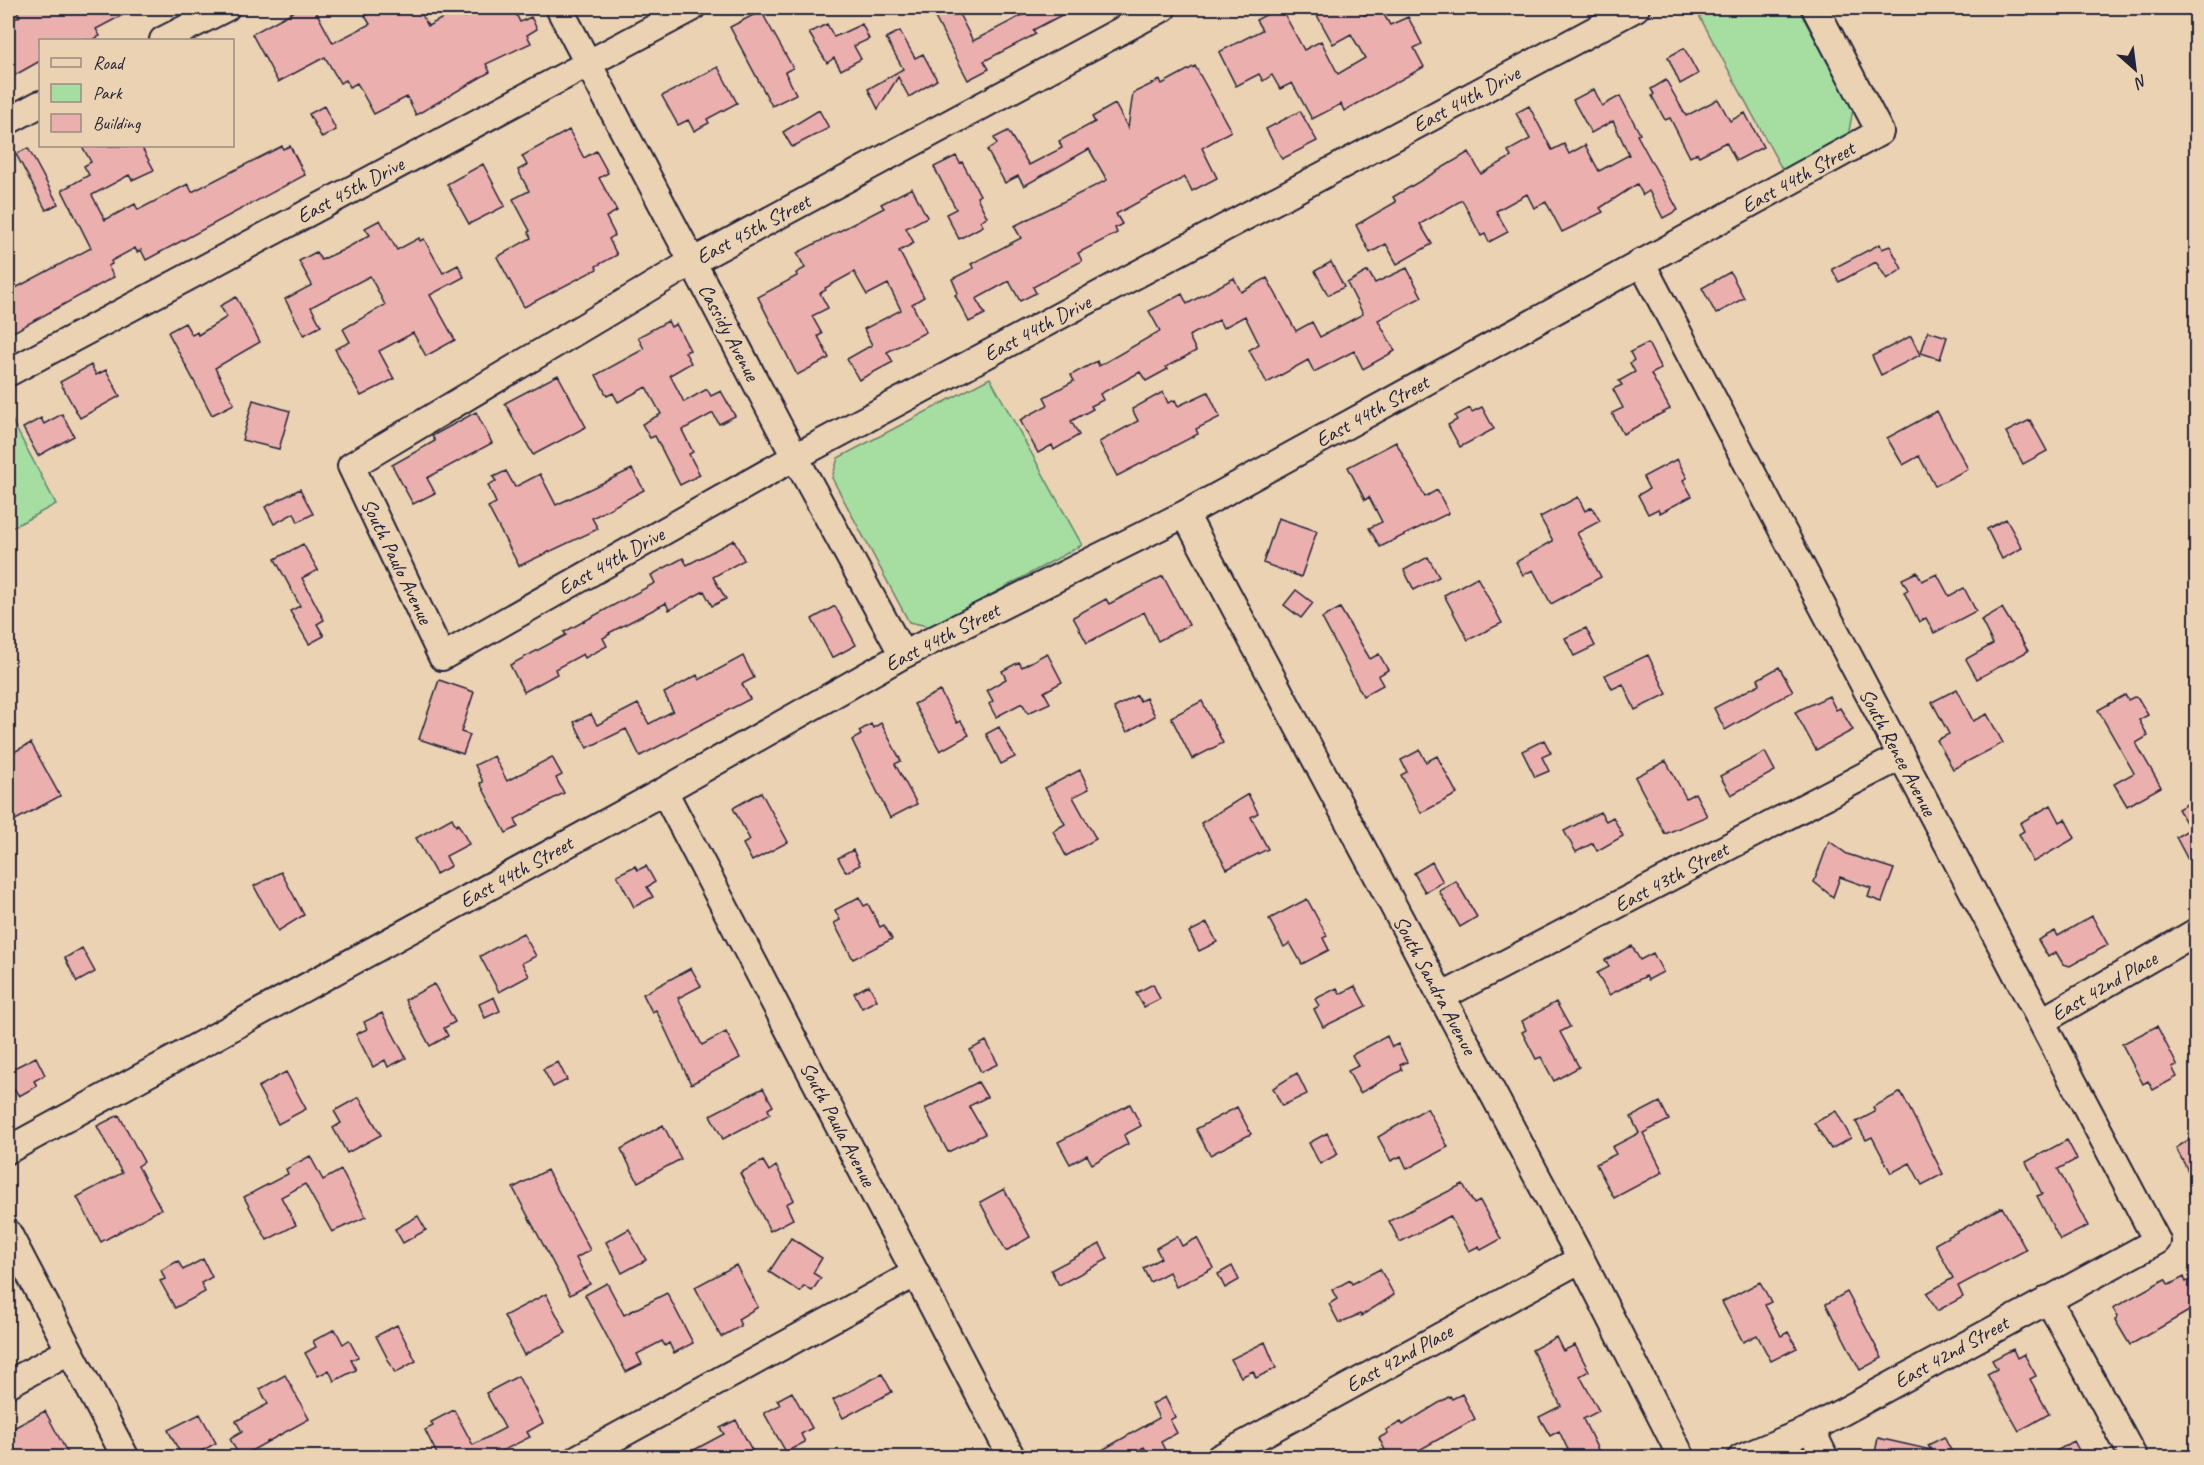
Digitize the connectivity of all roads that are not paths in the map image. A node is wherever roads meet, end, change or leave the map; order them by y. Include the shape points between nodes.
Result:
1 (226, 8) edge
2 (559, 8) edge
3 (692, 8) edge
4 (1163, 8) edge
5 (1636, 8) edge
6 (1815, 8) edge
7 (164, 39) edge
8 (588, 63) junction
9 (39, 105) edge
10 (8, 121) edge
11 (692, 262) junction
12 (1641, 262) junction
13 (8, 373) edge
14 (795, 457) junction
15 (351, 466) joint
16 (1185, 514) junction
17 (903, 655) junction
18 (442, 657) joint
19 (1900, 757) junction
20 (664, 791) junction
21 (2196, 932) edge
22 (1441, 997) junction
23 (2042, 1021) junction
24 (8, 1150) edge
25 (8, 1233) edge
26 (2157, 1241) joint
27 (1581, 1259) junction
28 (916, 1273) junction
29 (2048, 1299) junction
30 (69, 1351) junction
31 (8, 1384) edge
32 (1811, 1429) junction
33 (126, 1458) edge
34 (578, 1458) edge
35 (1012, 1458) edge
36 (1219, 1458) edge
37 (1683, 1458) edge
38 (1741, 1458) edge
39 (1826, 1458) edge
40 (2134, 1458) edge

1 - 7 street
2 - 8 street, Cassidy Avenue
3 - 8 street, East 45th Drive
4 - 11 street, East 45th Street
5 - 14 street, East 44th Drive
6 - 12 street, East 44th Street via 1880,132
8 - 11 street, Cassidy Avenue
8 - 13 street, East 45th Drive
9 - 10 street
11 - 14 street, Cassidy Avenue
11 - 15 street, East 45th Street
12 - 16 street, East 44th Street
12 - 19 street, South Renee Avenue
14 - 17 street, Cassidy Avenue
14 - 18 street, East 44th Drive
15 - 18 street, South Paulo Avenue
16 - 17 street, East 44th Street
16 - 22 street, South Sandra Avenue
17 - 20 street, East 44th Street
19 - 22 street, East 43th Street
19 - 23 street, South Renee Avenue
20 - 24 street, East 44th Street
20 - 28 street, South Paula Avenue
21 - 23 street, East 42nd Place
22 - 27 street, South Sandra Avenue
23 - 26 street, South Renee Avenue
25 - 30 street
26 - 29 street, East 42nd Street
27 - 36 street, East 42nd Place
27 - 37 street, South Sandra Avenue
28 - 34 street
28 - 35 street, South Paula Avenue
29 - 32 street, East 42nd Street
29 - 40 street
30 - 31 street
30 - 33 street
32 - 38 street, East 42nd Street
32 - 39 street

